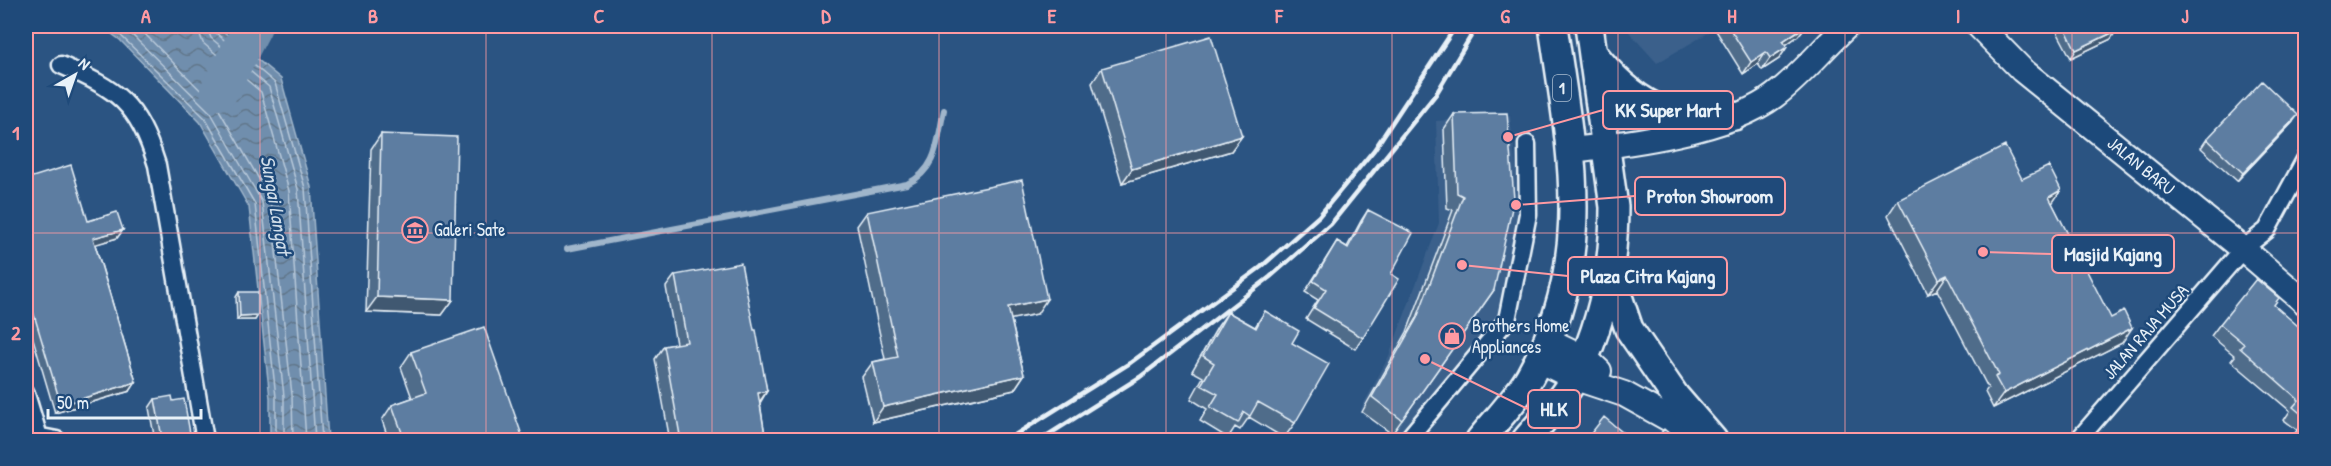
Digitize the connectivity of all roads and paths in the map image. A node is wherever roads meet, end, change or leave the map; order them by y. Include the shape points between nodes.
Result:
1 (1554, 26) edge
2 (1589, 26) edge
3 (1847, 26) edge
4 (1979, 26) edge
5 (1593, 52) junction
6 (61, 65) dead end
7 (1734, 116) junction
8 (1527, 144) dead end
9 (1605, 146) junction
10 (1571, 150) junction
11 (2306, 158) edge
12 (2243, 249) junction
13 (1610, 273) junction
14 (2306, 303) edge
15 (1543, 350) junction
16 (1579, 368) junction
17 (26, 394) edge
18 (32, 435) edge
19 (57, 441) edge
20 (206, 441) edge
21 (1407, 441) edge
22 (1480, 441) edge
23 (1526, 441) edge
24 (1707, 441) edge
25 (1713, 441) edge
26 (2078, 441) edge

1 - 10 main road, 1
2 - 5 main road, 1
3 - 7 main road via 1774,96
4 - 12 main road, JALAN BARU via 2022,70
5 - 7 main road via 1626,91 1644,103 1691,119
5 - 9 main road, 1
6 - 20 street via 119,95 150,143
7 - 9 main road via 1669,136
8 - 21 street via 1528,214 1507,321
9 - 10 main road
9 - 13 main road, 1 via 1614,207
10 - 15 main road, 1 via 1573,249 1564,298
11 - 12 street, JALAN RAJA MUSA via 2267,230
12 - 14 main road, JALAN BARU
12 - 26 street, JALAN RAJA MUSA
13 - 16 main road, 1
13 - 25 main road via 1629,329 1675,396
15 - 16 main road
15 - 22 main road, 1 via 1529,378
16 - 23 main road, 1
16 - 24 main road
17 - 18 street
18 - 19 street

